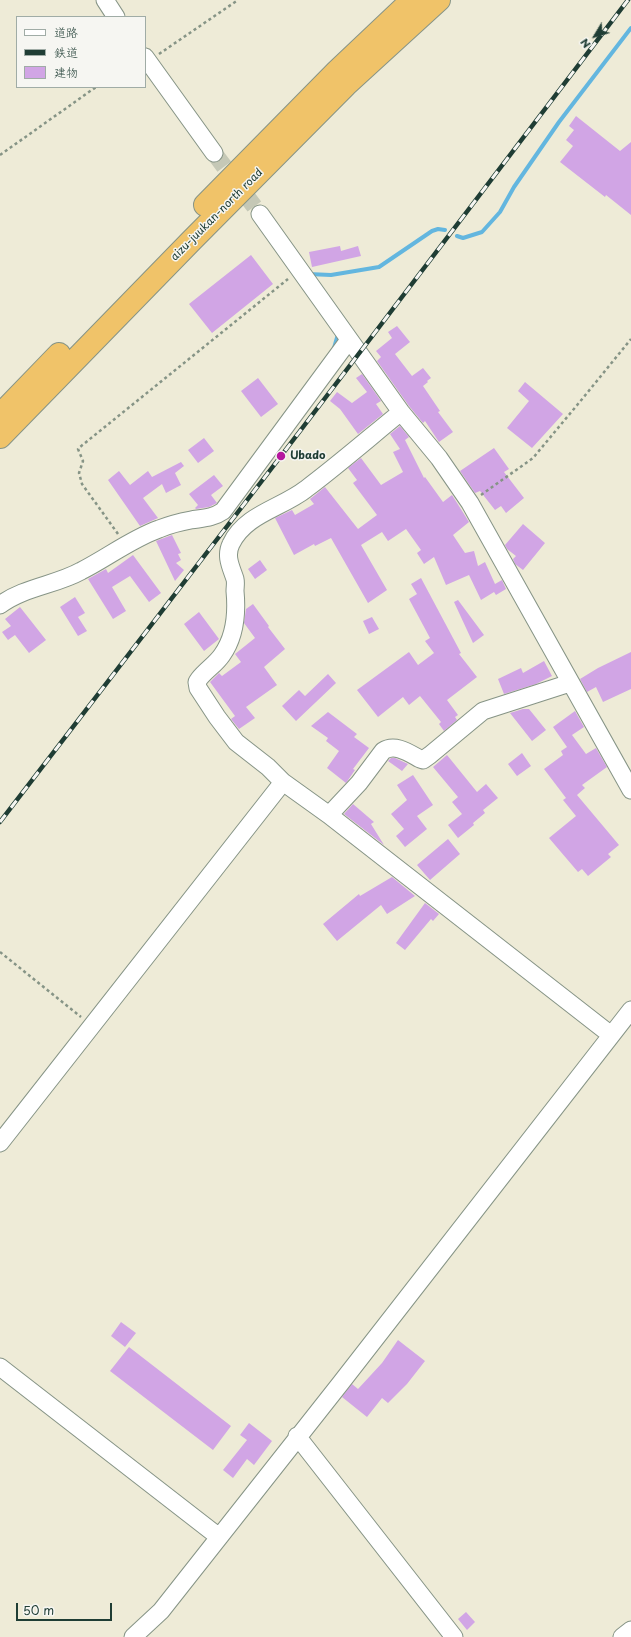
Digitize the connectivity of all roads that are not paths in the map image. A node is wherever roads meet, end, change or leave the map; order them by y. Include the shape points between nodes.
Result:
1 (105, 0) edge
2 (412, 0) edge
3 (439, 0) edge
4 (115, 16) edge
5 (147, 59) edge
6 (214, 153) tunnel mouth
7 (260, 214) tunnel mouth
8 (349, 340) junction
9 (400, 412) junction
10 (0, 415) edge
11 (0, 437) edge
12 (0, 604) edge
13 (570, 683) junction
14 (283, 782) junction
15 (631, 790) edge
16 (329, 815) junction
17 (631, 1010) edge
18 (611, 1035) junction
19 (0, 1143) edge
20 (0, 1367) edge
21 (298, 1436) junction
22 (219, 1537) junction
23 (631, 1630) edge
24 (133, 1637) edge
25 (454, 1637) edge
26 (622, 1637) edge

1 - 4 street
2 - 10 highway, aizu-juukan-north road via 336,71
3 - 11 highway, aizu-juukan-north road via 346,85
5 - 6 street
7 - 8 street
8 - 9 street
8 - 12 street via 223,511 212,517 157,530 82,571 18,594
9 - 13 street via 439,458 470,503
9 - 14 street via 294,498 248,523 229,550 229,561 235,579 234,625 227,647 218,661 198,679 198,688 236,742
13 - 15 street
13 - 16 street via 480,713 423,760 396,748 388,748
14 - 16 street
14 - 19 street
16 - 18 street
17 - 18 street
18 - 21 street
20 - 22 street
21 - 22 street
21 - 25 street
22 - 24 street via 161,1611
23 - 26 street

